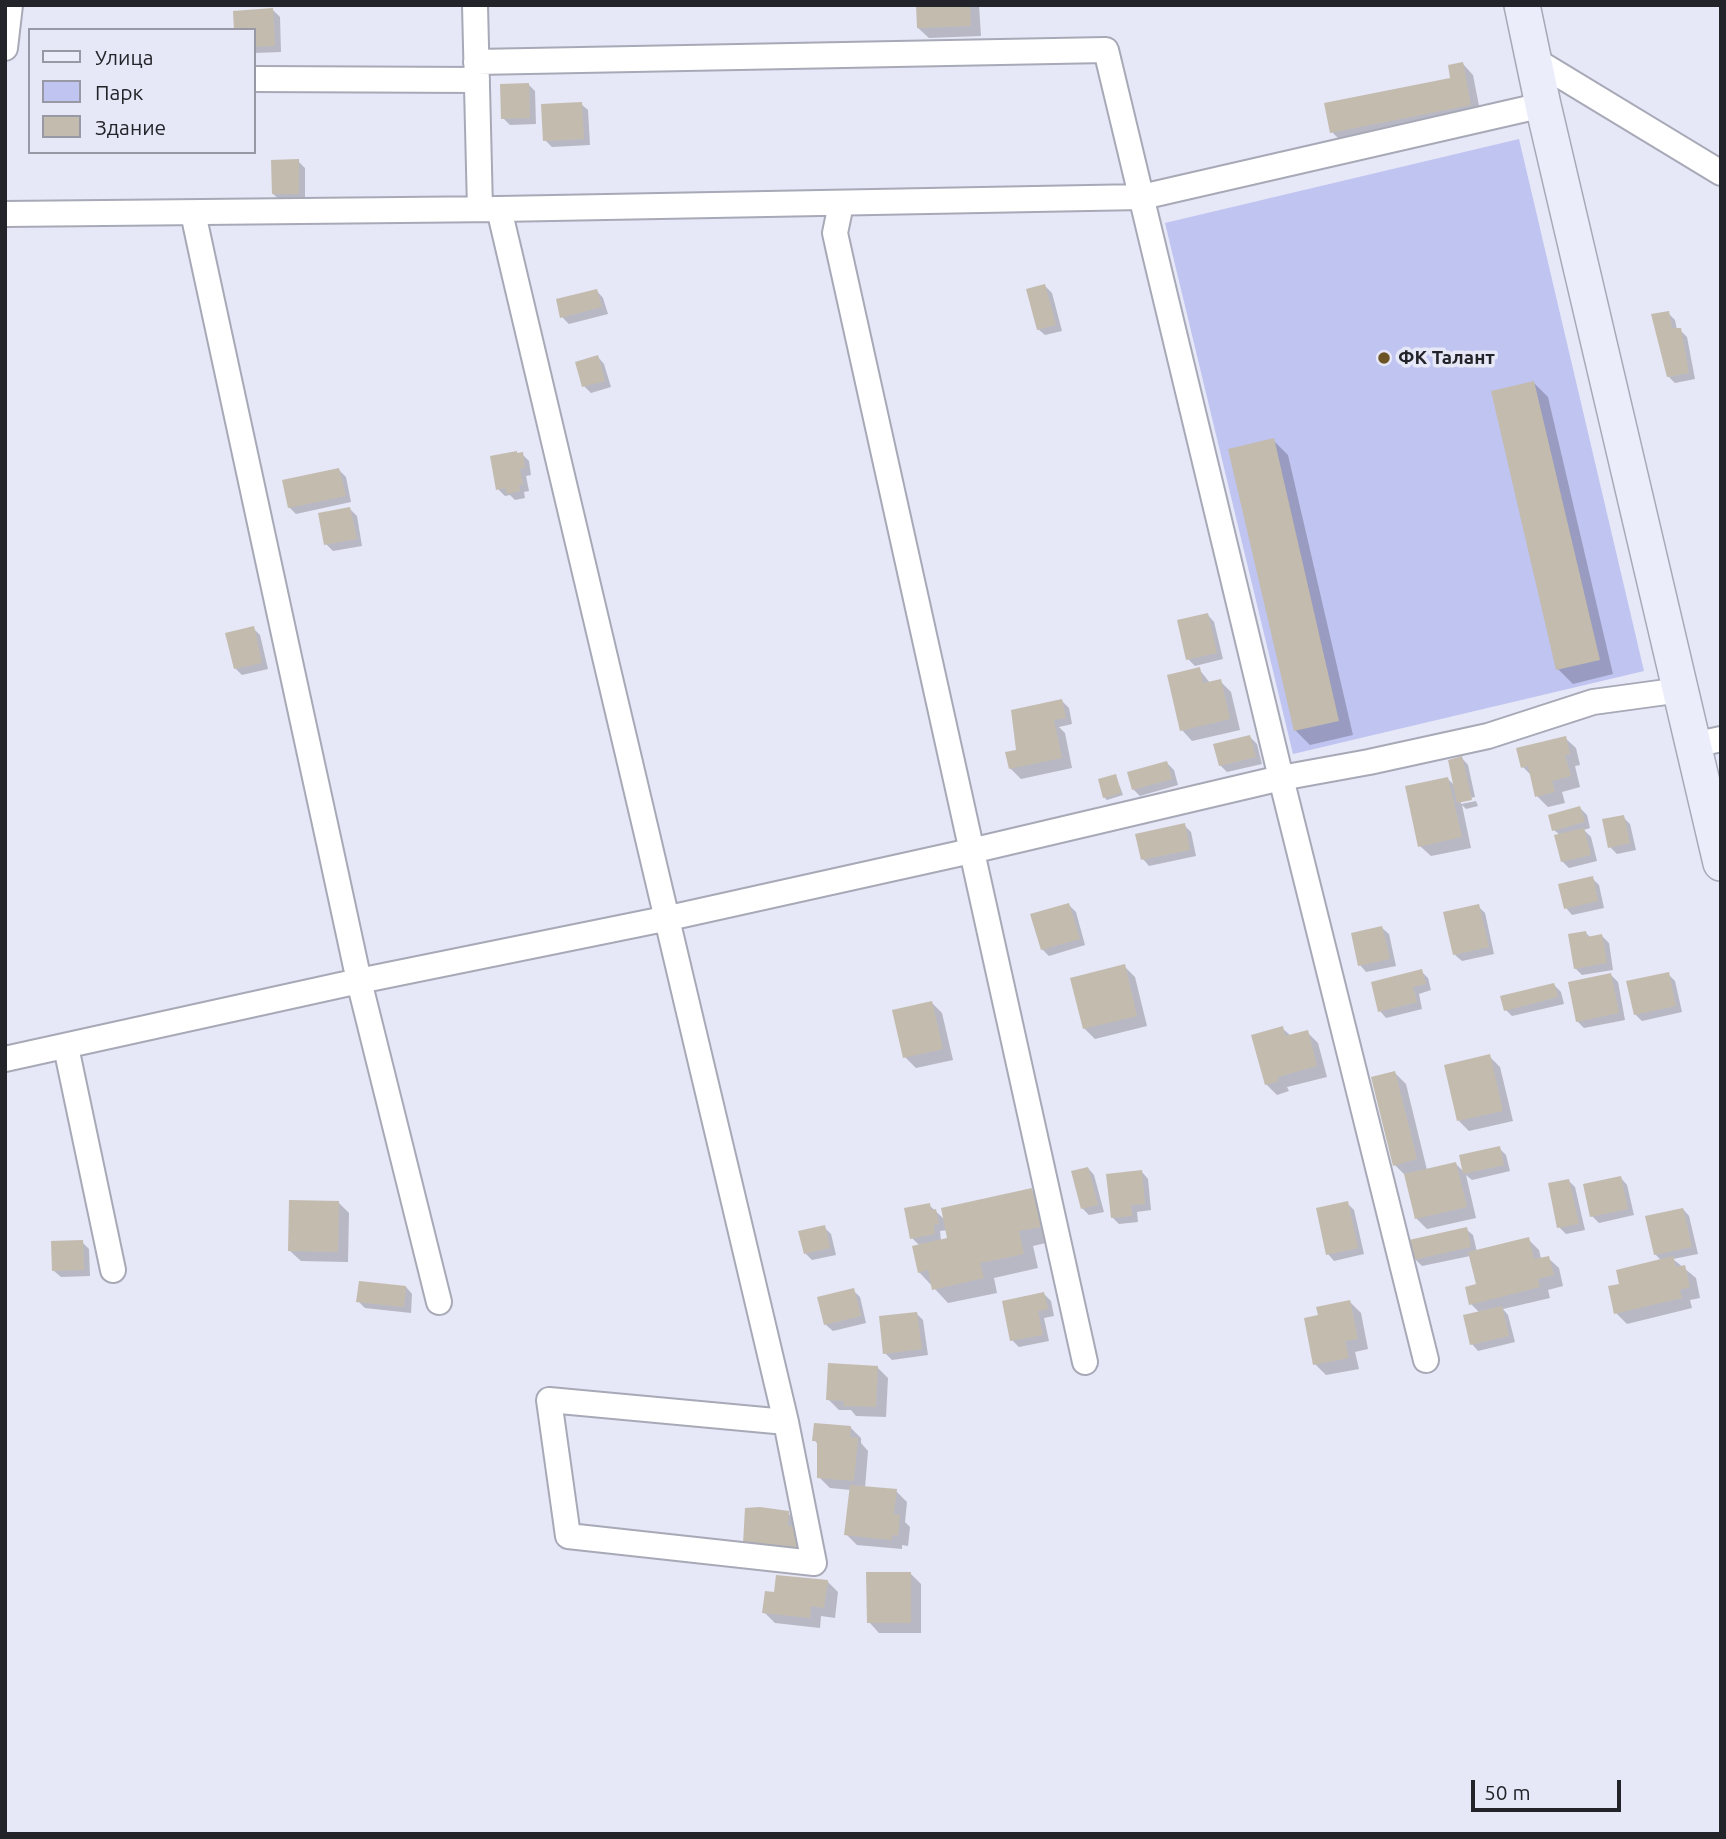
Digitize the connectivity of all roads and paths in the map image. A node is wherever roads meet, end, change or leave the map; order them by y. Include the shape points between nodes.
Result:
1 (10, 5) edge
2 (475, 5) edge
3 (1522, 5) edge
4 (5, 48) edge
5 (1534, 59) junction
6 (476, 71) junction
7 (256, 79) edge
8 (1543, 105) junction
9 (1721, 173) edge
10 (1142, 197) junction
11 (841, 204) junction
12 (490, 209) junction
13 (192, 213) junction
14 (5, 214) edge
15 (1681, 690) junction
16 (1708, 742) edge
17 (1281, 778) junction
18 (971, 851) junction
19 (1721, 863) edge
20 (669, 918) junction
21 (359, 981) junction
22 (66, 1047) junction
23 (5, 1059) edge
24 (113, 1270) dead end
25 (439, 1302) dead end
26 (1426, 1360) dead end
27 (1085, 1362) dead end
28 (786, 1422) junction

1 - 4 street
2 - 6 street
3 - 5 main road
5 - 8 main road
5 - 9 street
6 - 7 street
6 - 10 street via 1106,50
6 - 12 street
8 - 10 street
8 - 15 main road
10 - 11 street
10 - 17 street
11 - 12 street
11 - 18 street via 835,233
12 - 13 street
12 - 20 street
13 - 14 street
13 - 21 street
15 - 16 main road
15 - 17 street via 1593,702 1488,736
16 - 19 main road
17 - 18 street
17 - 26 street
18 - 20 street
18 - 27 street
20 - 21 street
20 - 28 street
21 - 22 street
21 - 25 street
22 - 23 street
22 - 24 street
28 - 28 street via 814,1563 568,1536 549,1400

